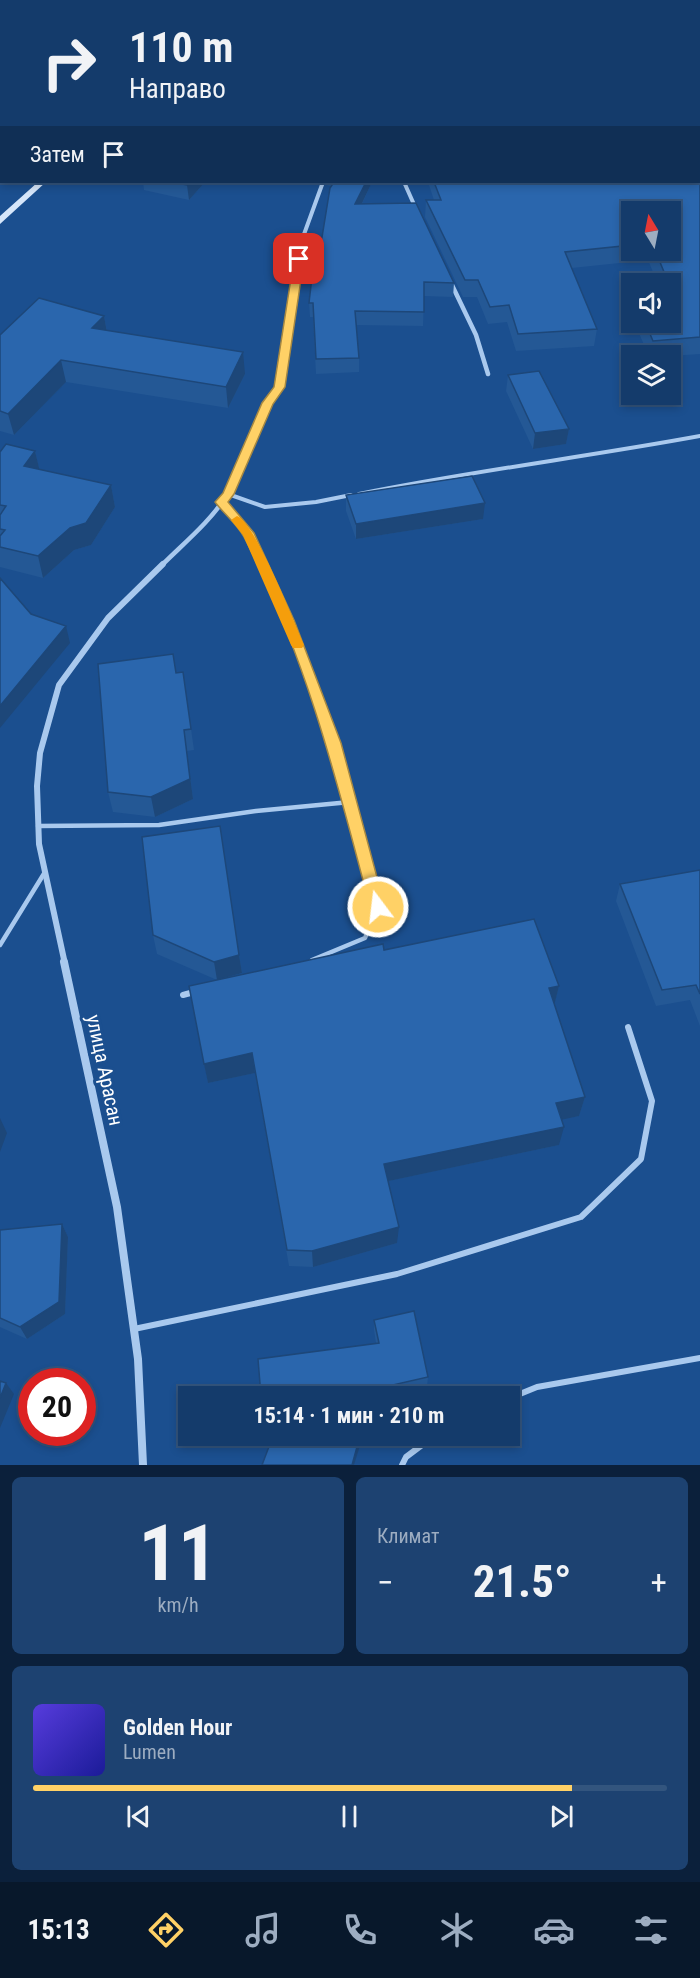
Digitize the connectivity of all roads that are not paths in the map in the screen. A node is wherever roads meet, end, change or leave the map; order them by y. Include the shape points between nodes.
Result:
1 (41, 183) edge
2 (323, 183) edge
3 (404, 183) edge
4 (420, 220) edge
5 (0, 221) edge
6 (450, 282) edge
7 (488, 374) dead end
8 (700, 436) edge
9 (228, 494) junction
10 (221, 502) junction
11 (350, 802) junction
12 (38, 826) junction
13 (45, 872) junction
14 (0, 945) edge
15 (303, 962) edge
16 (204, 989) edge
17 (183, 995) dead end
18 (628, 1028) dead end
19 (134, 1329) junction
20 (700, 1358) edge
21 (520, 1394) edge
22 (421, 1446) edge
23 (143, 1465) edge
24 (402, 1465) edge

1 - 5 main road
2 - 9 street via 303,237 279,387 268,403
3 - 4 street
6 - 7 street via 476,335
8 - 9 lane via 443,477 316,502 265,507
9 - 10 street
10 - 11 lane via 248,533 288,620 334,743
10 - 12 street, улица Арасан via 210,518 108,618 59,685 40,753
11 - 12 lane via 159,825
11 - 15 lane via 378,907 365,938
12 - 13 street, улица Арасан
13 - 14 lane
13 - 19 street, улица Арасан via 117,1207
16 - 17 lane
18 - 19 lane via 652,1101 641,1159 581,1217 398,1274
19 - 23 street, улица Арасан
20 - 21 lane via 537,1387
22 - 24 lane

